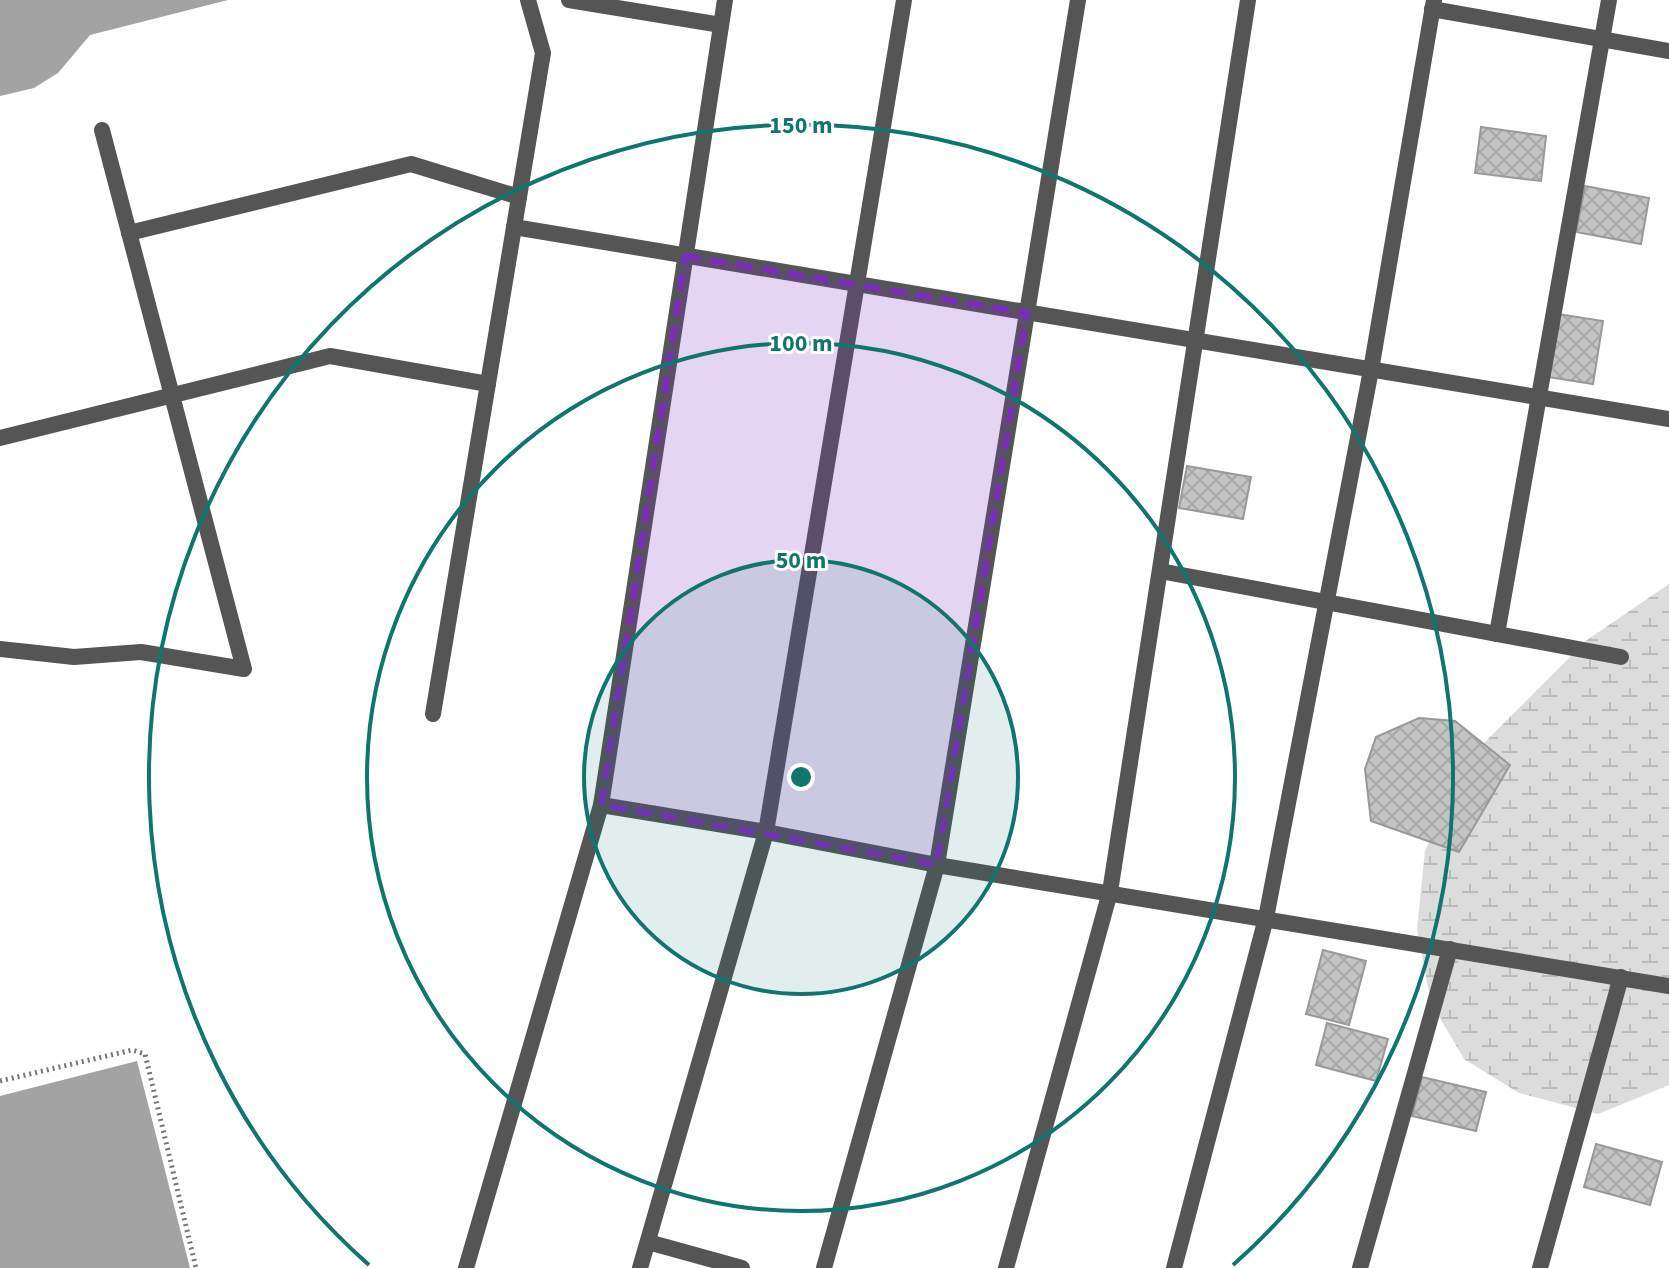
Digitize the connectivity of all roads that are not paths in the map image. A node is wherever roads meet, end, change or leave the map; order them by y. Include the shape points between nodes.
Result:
1 (528, 0) edge
2 (569, 0) edge
3 (725, 0) edge
4 (904, 0) edge
5 (1078, 0) edge
6 (1248, 0) edge
7 (1609, 0) edge
8 (1433, 5) edge
9 (721, 25) junction
10 (1602, 40) junction
11 (1669, 51) edge
12 (102, 130) dead end
13 (519, 197) junction
14 (514, 227) junction
15 (129, 233) junction
16 (685, 256) junction
17 (857, 284) junction
18 (1027, 313) junction
19 (1195, 341) junction
20 (1371, 370) junction
21 (488, 384) junction
22 (172, 394) junction
23 (1538, 398) junction
24 (1669, 419) edge
25 (0, 438) edge
26 (1160, 571) junction
27 (1326, 602) junction
28 (1497, 634) junction
29 (0, 649) edge
30 (1621, 657) dead end
31 (433, 714) dead end
32 (601, 805) junction
33 (766, 832) junction
34 (937, 865) junction
35 (1110, 892) junction
36 (1266, 918) junction
37 (1450, 949) junction
38 (1621, 977) junction
39 (1669, 986) edge
40 (648, 1242) junction
41 (466, 1268) edge
42 (640, 1268) edge
43 (742, 1268) edge
44 (824, 1268) edge
45 (1006, 1268) edge
46 (1174, 1268) edge
47 (1360, 1268) edge
48 (1540, 1268) edge

1 - 13 street via 543,53
2 - 9 street
3 - 9 street
4 - 17 street
5 - 18 street
6 - 19 street
7 - 10 street
8 - 10 street
8 - 20 street
9 - 16 street
10 - 11 street
10 - 23 street
12 - 15 street
13 - 14 street
13 - 15 street via 411,164
14 - 16 street
14 - 21 street
15 - 22 street
16 - 17 street
16 - 32 street
17 - 18 street
17 - 33 street
18 - 19 street
18 - 34 street
19 - 20 street
19 - 26 street
20 - 23 street
20 - 27 street
21 - 22 street via 330,356
21 - 31 street
22 - 25 street
22 - 29 street via 244,669 141,652 74,657
23 - 24 street
23 - 28 street
26 - 27 street
26 - 35 street
27 - 28 street
27 - 36 street
28 - 30 street
32 - 33 street
32 - 41 street
33 - 34 street
33 - 40 street
34 - 35 street
34 - 44 street
35 - 36 street
35 - 45 street
36 - 37 street
36 - 46 street
37 - 38 street
37 - 47 street
38 - 39 street
38 - 48 street
40 - 42 street
40 - 43 street

